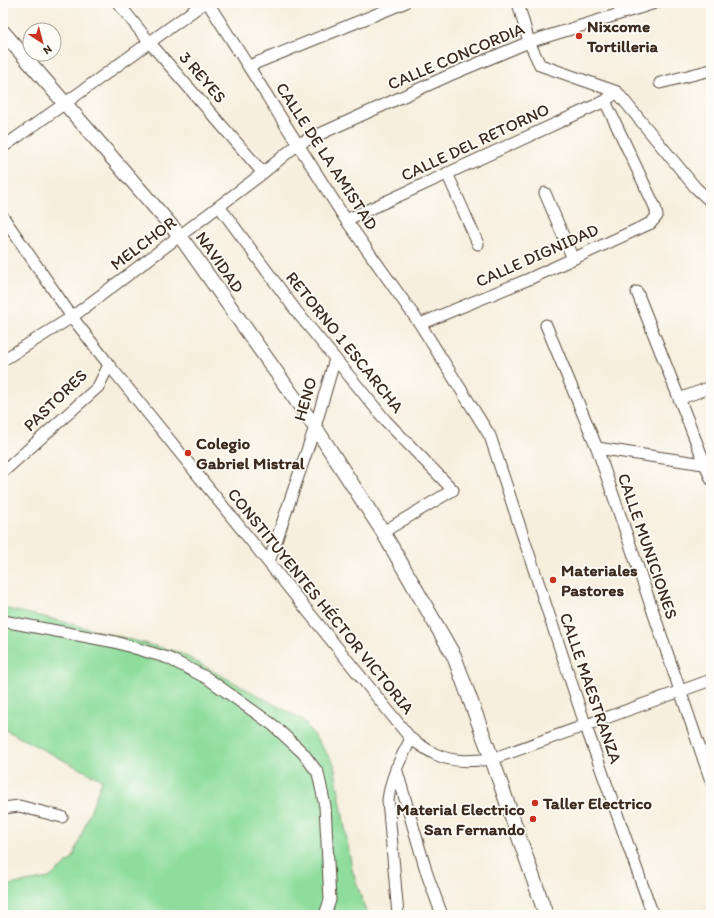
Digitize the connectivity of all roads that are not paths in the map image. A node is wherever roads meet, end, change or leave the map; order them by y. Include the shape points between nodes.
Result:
1 (118, 3) edge
2 (204, 3) edge
3 (208, 3) edge
4 (404, 3) edge
5 (518, 3) edge
6 (655, 3) edge
7 (3, 32) edge
8 (529, 42) junction
9 (150, 43) junction
10 (250, 66) junction
11 (711, 70) edge
12 (660, 83) dead end
13 (617, 92) junction
14 (606, 101) junction
15 (64, 104) junction
16 (298, 144) junction
17 (3, 147) edge
18 (263, 173) junction
19 (447, 173) junction
20 (545, 193) dead end
21 (711, 202) edge
22 (219, 206) junction
23 (3, 217) edge
24 (346, 220) junction
25 (180, 236) junction
26 (478, 244) dead end
27 (573, 259) junction
28 (637, 292) dead end
29 (72, 317) junction
30 (420, 324) junction
31 (546, 325) dead end
32 (334, 359) junction
33 (3, 360) edge
34 (109, 365) junction
35 (711, 387) edge
36 (679, 399) junction
37 (315, 428) junction
38 (597, 448) junction
39 (708, 464) edge
40 (3, 472) edge
41 (711, 479) edge
42 (383, 532) junction
43 (268, 562) junction
44 (3, 620) edge
45 (711, 680) edge
46 (680, 690) junction
47 (585, 724) junction
48 (411, 739) junction
49 (492, 759) junction
50 (396, 768) junction
51 (711, 781) edge
52 (3, 808) edge
53 (62, 817) dead end
54 (325, 915) edge
55 (398, 915) edge
56 (442, 915) edge
57 (546, 915) edge
58 (653, 915) edge

1 - 9 street, 3 REYES
2 - 9 street
3 - 10 street, CALLE DE LA AMISTAD
4 - 10 street
5 - 8 street
6 - 8 street, CALLE CONCORDIA
7 - 15 street, NAVIDAD
8 - 13 street via 540,65
8 - 16 street, CALLE CONCORDIA
9 - 15 street
9 - 18 street, 3 REYES
10 - 16 street, CALLE DE LA AMISTAD
11 - 12 street
13 - 14 street, CALLE DEL RETORNO
13 - 21 street via 695,187
14 - 19 street, CALLE DEL RETORNO
14 - 27 street, CALLE DIGNIDAD via 657,216 651,223
15 - 17 street
15 - 25 street, NAVIDAD
16 - 18 street, MELCHOR
16 - 24 street, CALLE DE LA AMISTAD
18 - 22 street, MELCHOR
19 - 24 street, CALLE DEL RETORNO
19 - 26 street
20 - 27 street
22 - 25 street, MELCHOR
22 - 32 street, RETORNO 1 ESCARCHA
23 - 29 street, CONSTITUYENTES HÉCTOR VICTORIA
24 - 30 street, CALLE DE LA AMISTAD
25 - 29 street, MELCHOR
25 - 37 street, NAVIDAD
27 - 30 street, CALLE DIGNIDAD
28 - 36 street
29 - 33 street, MELCHOR
29 - 34 street, CONSTITUYENTES HÉCTOR VICTORIA
30 - 47 street, CALLE MAESTRANZA via 490,436
31 - 38 street, CALLE MUNICIONES
32 - 37 street, HENO
32 - 42 street, RETORNO 1 ESCARCHA via 386,421 453,490
34 - 40 street, PASTORES via 98,386
34 - 43 street, CONSTITUYENTES HÉCTOR VICTORIA
35 - 36 street
36 - 39 street
37 - 42 street, NAVIDAD
37 - 43 street, HENO
38 - 39 street
38 - 46 street, CALLE MUNICIONES
39 - 41 street
42 - 49 street, NAVIDAD via 454,656
43 - 48 street, CONSTITUYENTES HÉCTOR VICTORIA
44 - 54 street via 115,642 168,658 207,678 273,725 303,753 318,774 325,806 330,900
45 - 46 street
46 - 47 street
46 - 51 street, CALLE MUNICIONES
47 - 49 street
47 - 58 street, CALLE MAESTRANZA
48 - 49 street via 436,754 451,759
48 - 50 street
49 - 57 street, NAVIDAD
50 - 55 street via 388,800
50 - 56 street via 427,874
52 - 53 street via 19,806

